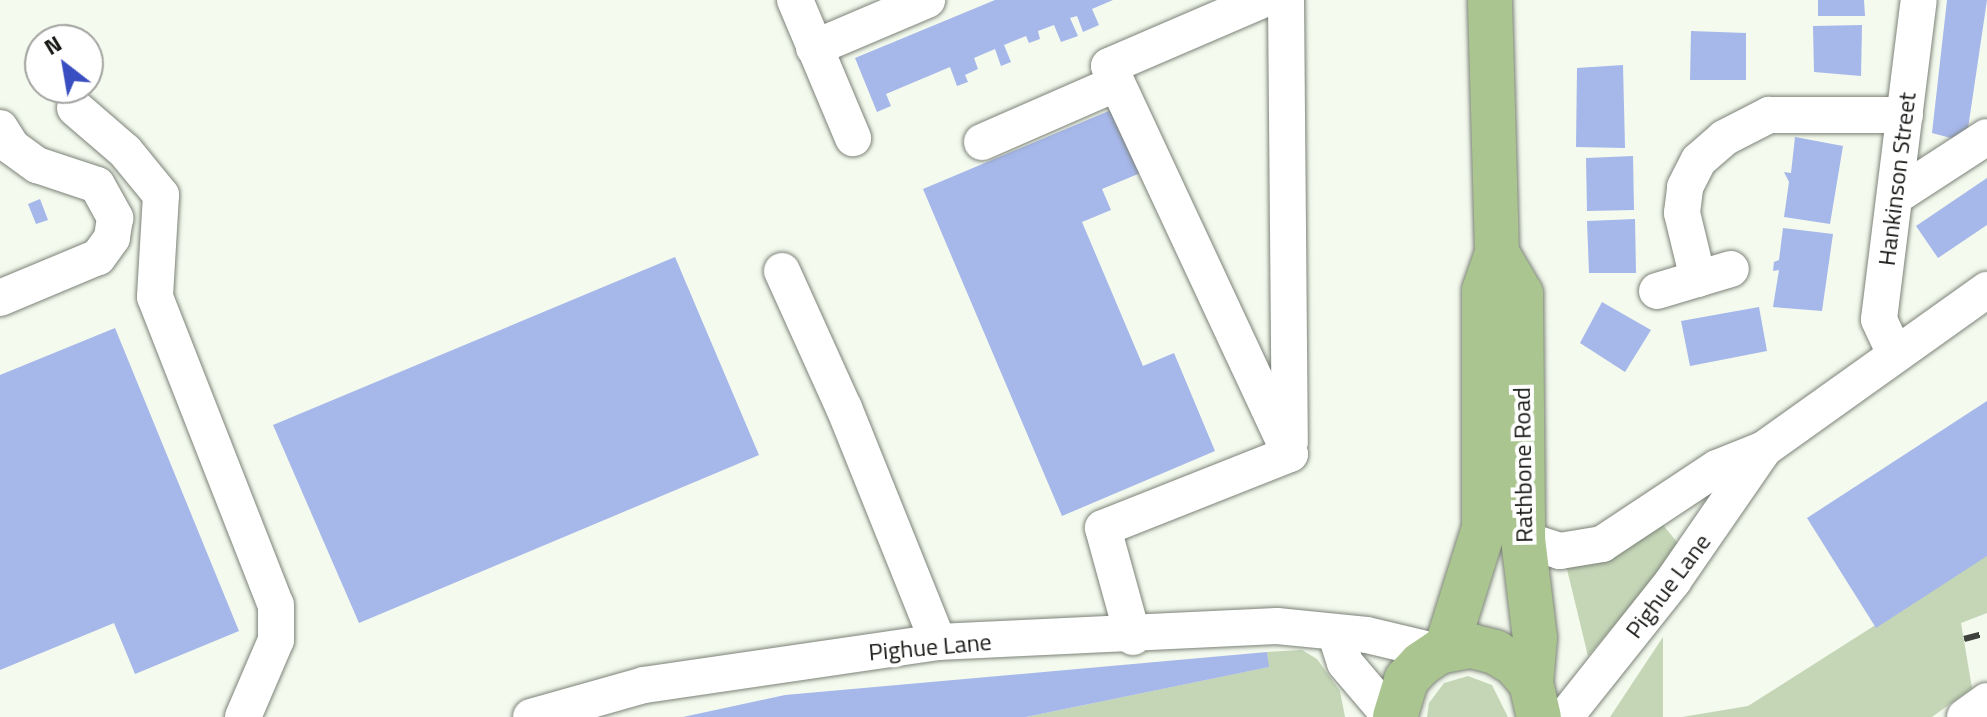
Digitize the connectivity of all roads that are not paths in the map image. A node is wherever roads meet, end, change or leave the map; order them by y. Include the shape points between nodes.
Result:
1 (795, 0) edge
2 (927, 0) edge
3 (1262, 0) edge
4 (1286, 0) edge
5 (1490, 0) edge
6 (1919, 0) edge
7 (814, 48) junction
8 (1117, 83) junction
9 (75, 108) dead end
10 (1905, 115) junction
11 (0, 128) edge
12 (1987, 137) edge
13 (853, 138) dead end
14 (982, 142) dead end
15 (1896, 196) junction
16 (1497, 253) junction
17 (782, 271) dead end
18 (1987, 290) edge
19 (1657, 291) dead end
20 (0, 298) edge
21 (1895, 354) junction
22 (1764, 449) junction
23 (1290, 454) junction
24 (1523, 539) junction
25 (1336, 635) junction
26 (1133, 637) junction
27 (938, 642) junction
28 (1443, 651) junction
29 (1535, 700) edge
30 (1987, 701) edge
31 (243, 717) edge
32 (531, 717) edge
33 (1393, 717) edge
34 (1565, 717) edge
35 (1965, 717) edge

1 - 7 street
2 - 7 street
3 - 8 street via 1109,66
4 - 23 street
5 - 16 main road, Rathbone Road
6 - 10 street, Hankinson Street
7 - 13 street
8 - 14 street
8 - 23 street
9 - 31 street via 125,151 161,195 155,297 276,605 276,640
10 - 15 street, Hankinson Street
10 - 19 street via 1769,115 1724,138 1699,160 1685,187 1682,213 1715,274
11 - 20 street via 12,147 37,165 97,185 115,218 112,238 98,257
12 - 15 street
15 - 21 street, Hankinson Street via 1879,319
16 - 24 main road, Rathbone Road via 1521,294
16 - 28 main road, Rathbone Road via 1484,291 1484,528
17 - 27 street via 844,408
18 - 21 street, Pighue Lane
21 - 22 street, Pighue Lane
22 - 24 street, Pighue Lane via 1717,468 1602,544 1560,551
22 - 34 street, Pighue Lane via 1673,581
23 - 26 street via 1103,528
24 - 29 main road, Rathbone Road via 1535,638
25 - 26 street, Pighue Lane via 1277,626
25 - 28 street, Pighue Lane via 1367,635
25 - 33 street via 1345,663
26 - 27 street, Pighue Lane
27 - 32 street, Pighue Lane via 644,685
28 - 29 main road via 1471,646 1495,652
28 - 33 main road via 1406,680
30 - 35 street

